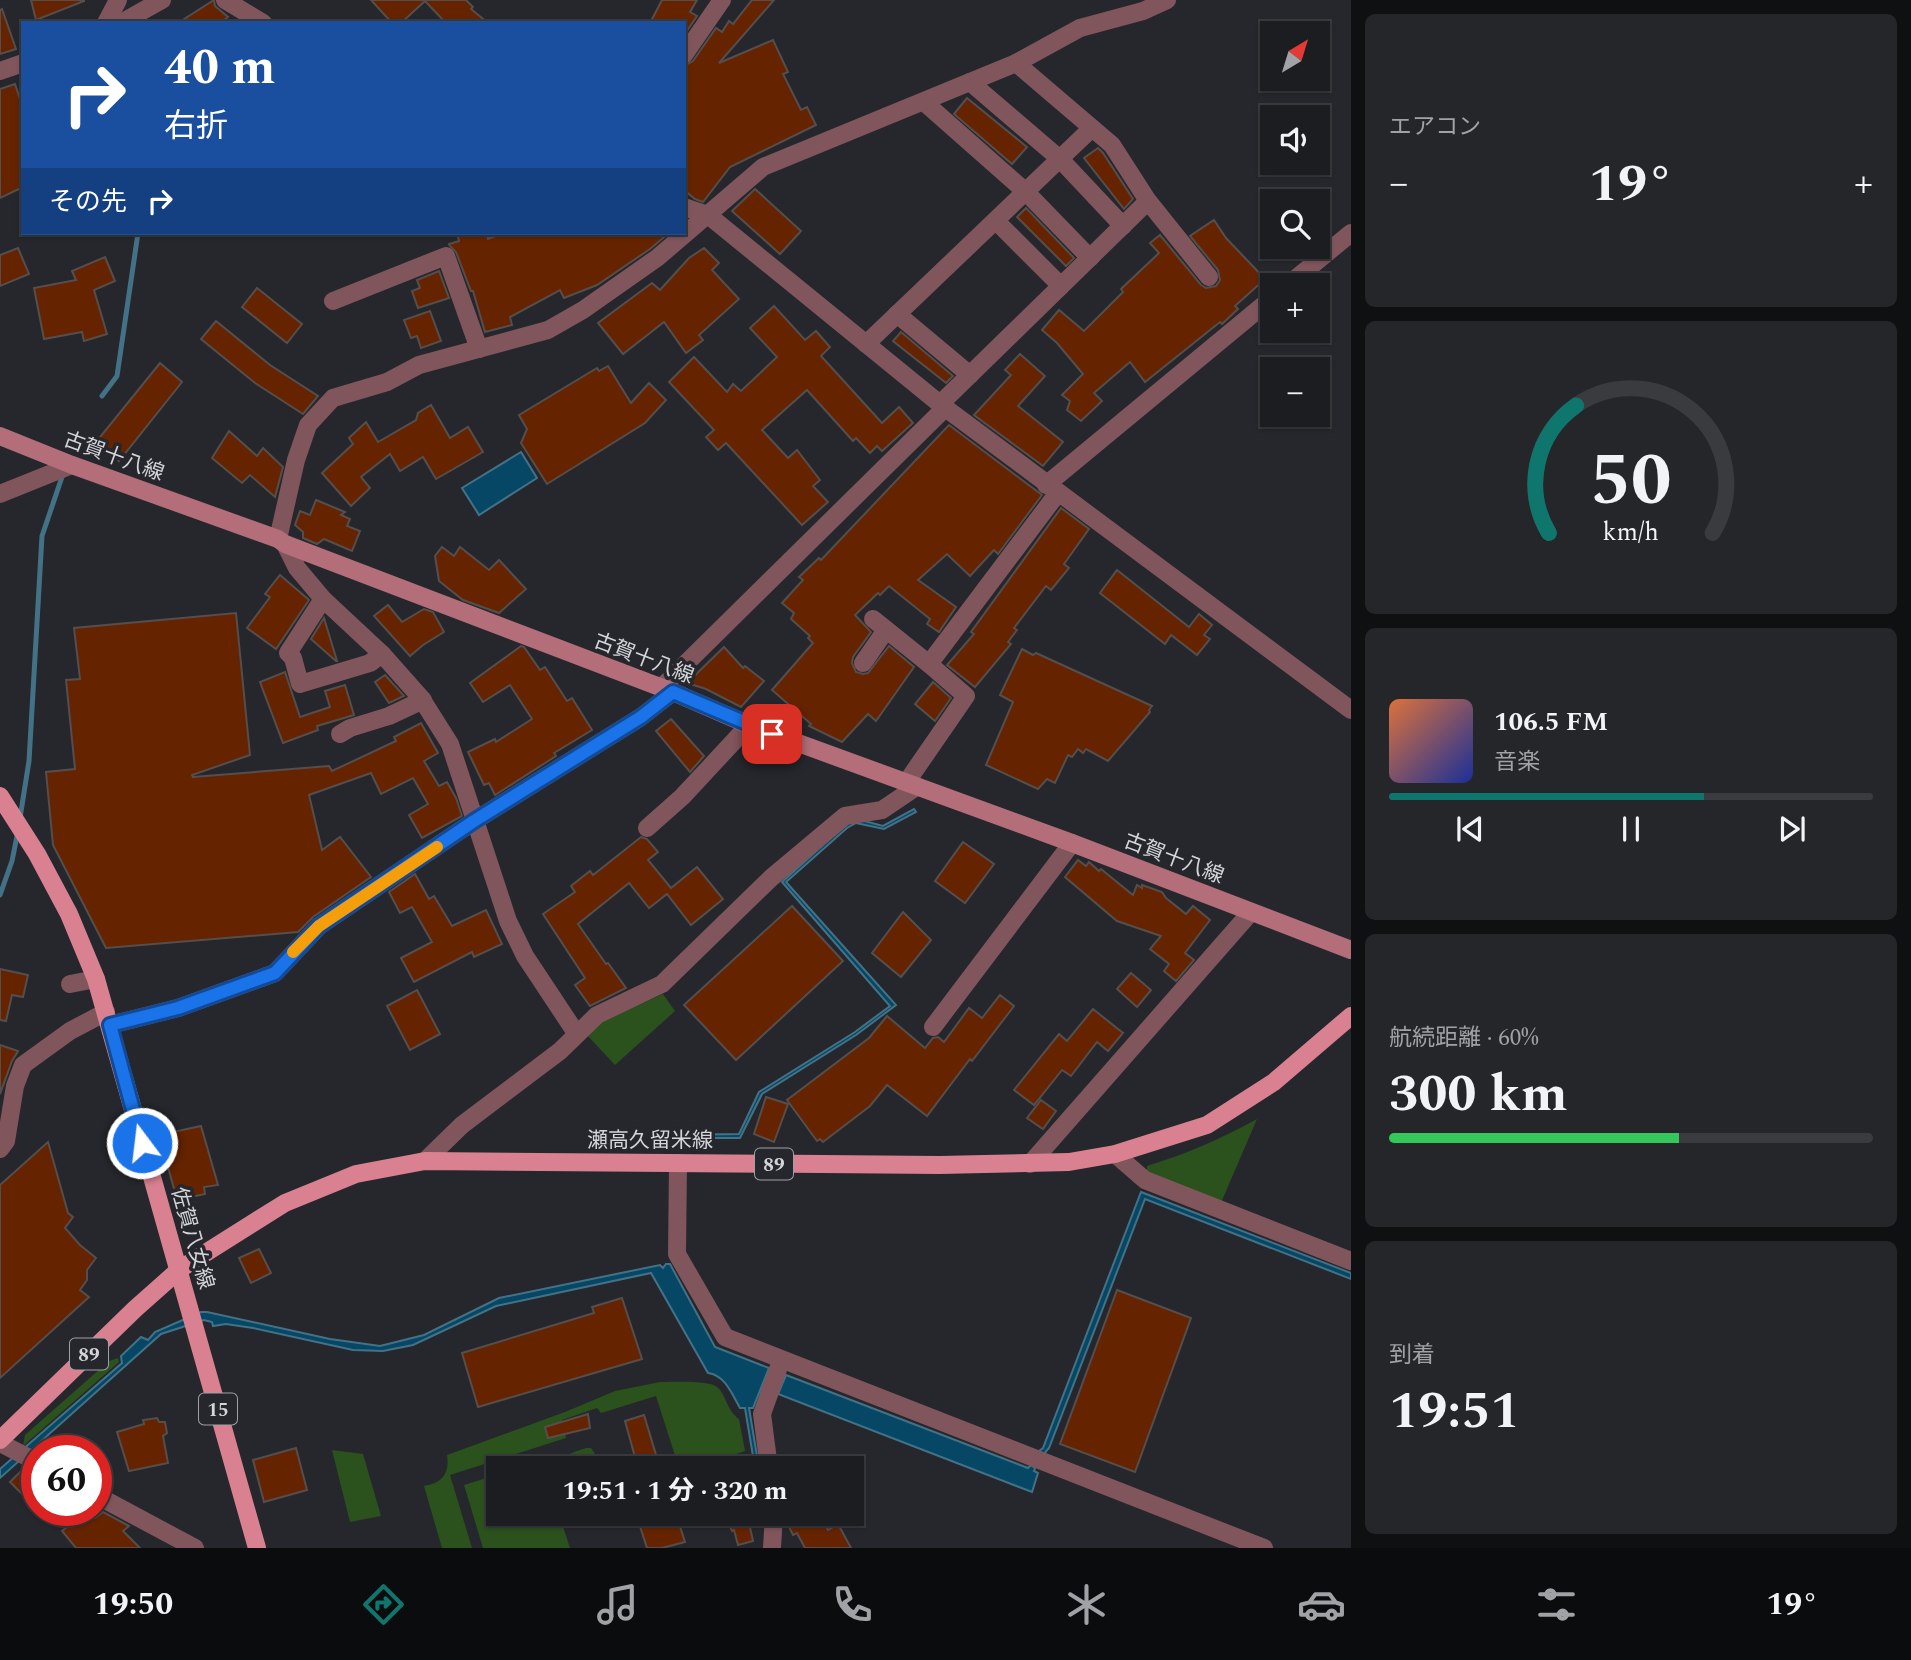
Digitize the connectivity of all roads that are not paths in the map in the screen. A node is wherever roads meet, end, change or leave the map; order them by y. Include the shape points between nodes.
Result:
1 (118, 0) edge
2 (162, 0) edge
3 (225, 0) edge
4 (722, 0) edge
5 (1167, 0) edge
6 (107, 21) edge
7 (125, 21) edge
8 (260, 21) edge
9 (686, 52) edge
10 (21, 63) edge
11 (1016, 63) junction
12 (0, 71) edge
13 (970, 82) junction
14 (923, 102) junction
15 (1092, 128) junction
16 (1060, 159) junction
17 (1026, 192) junction
18 (1149, 201) junction
19 (686, 208) edge
20 (708, 215) junction
21 (996, 220) junction
22 (1123, 226) junction
23 (1351, 233) edge
24 (686, 234) edge
25 (684, 235) edge
26 (1090, 258) junction
27 (1302, 273) edge
28 (1209, 277) dead end
29 (1061, 286) junction
30 (333, 301) dead end
31 (1260, 308) edge
32 (897, 314) junction
33 (866, 344) junction
34 (480, 348) junction
35 (970, 375) junction
36 (943, 406) junction
37 (0, 436) edge
38 (72, 465) junction
39 (1052, 490) junction
40 (0, 494) edge
41 (282, 541) junction
42 (323, 599) junction
43 (382, 654) junction
44 (863, 663) dead end
45 (929, 664) junction
46 (667, 690) junction
47 (423, 701) junction
48 (1351, 710) edge
49 (749, 725) junction
50 (341, 734) dead end
51 (911, 785) junction
52 (0, 796) edge
53 (474, 821) junction
54 (646, 828) dead end
55 (1072, 844) junction
56 (1251, 912) junction
57 (1351, 950) edge
58 (96, 979) junction
59 (70, 984) dead end
60 (1351, 1016) edge
61 (108, 1019) junction
62 (933, 1027) dead end
63 (576, 1033) junction
64 (2, 1139) edge
65 (1115, 1154) junction
66 (425, 1161) junction
67 (678, 1163) junction
68 (1030, 1164) junction
69 (1351, 1261) edge
70 (180, 1269) junction
71 (781, 1361) junction
72 (0, 1442) edge
73 (21, 1453) edge
74 (767, 1456) edge
75 (112, 1504) edge
76 (773, 1526) edge
77 (195, 1548) edge
78 (257, 1548) edge
79 (772, 1548) edge
80 (1265, 1548) edge

1 - 6 street
2 - 7 street
3 - 8 street
4 - 9 street
5 - 11 street via 1080,28
10 - 12 street
11 - 13 street
11 - 15 street
13 - 14 street
13 - 16 street
14 - 17 street
14 - 20 street via 763,167
15 - 16 street
15 - 18 street via 1112,145
16 - 17 street
16 - 22 street
17 - 21 street
17 - 26 street
18 - 22 street
18 - 28 street
19 - 20 street
20 - 24 street
20 - 33 street
21 - 29 street
21 - 32 street
22 - 26 street
23 - 27 street
25 - 34 street via 583,310 548,330
26 - 29 street
29 - 35 street
30 - 34 street via 446,256
31 - 39 street
32 - 33 street
32 - 35 street
33 - 36 street
34 - 41 street via 419,365 387,382 333,398 308,425 296,460
35 - 36 street
36 - 39 street
36 - 46 street
37 - 38 main road, 古賀十八線
38 - 40 street
38 - 41 main road, 古賀十八線
39 - 45 street
39 - 48 street
41 - 42 street
41 - 46 main road, 古賀十八線
42 - 43 street
42 - 43 street via 288,653 300,684 370,663
43 - 47 street
44 - 45 street via 879,625
45 - 51 street via 966,696
46 - 49 main road, 古賀十八線
46 - 53 street via 641,717
47 - 50 street
47 - 53 street via 450,744
49 - 51 main road, 古賀十八線
49 - 54 street via 682,797
51 - 55 main road, 古賀十八線
51 - 63 street via 882,810 845,816 771,878 662,984 597,1015
52 - 58 main road, 佐賀八女線 / 15 via 69,914
53 - 61 street via 319,926 275,973 178,1008
53 - 63 street via 525,957
55 - 56 main road, 古賀十八線
55 - 62 street
56 - 57 main road, 古賀十八線
56 - 68 street
58 - 59 street
58 - 61 main road, 佐賀八女線 / 15
60 - 65 main road, 瀬高久留米線 / 89 via 1274,1082 1207,1125
61 - 64 street via 70,1031 23,1065
61 - 70 main road, 佐賀八女線 / 15
63 - 66 street via 560,1051 462,1125
65 - 68 main road, 瀬高久留米線 / 89
65 - 69 street via 1145,1180
66 - 67 main road, 瀬高久留米線 / 89
66 - 70 main road, 瀬高久留米線 / 89 via 356,1174 285,1203
67 - 68 main road, 瀬高久留米線 / 89
67 - 71 street via 677,1254 725,1337
70 - 72 main road, 瀬高久留米線 / 89
70 - 78 main road, 佐賀八女線 / 15
71 - 74 street via 762,1415
71 - 80 street
72 - 73 street
75 - 77 street
76 - 79 street

